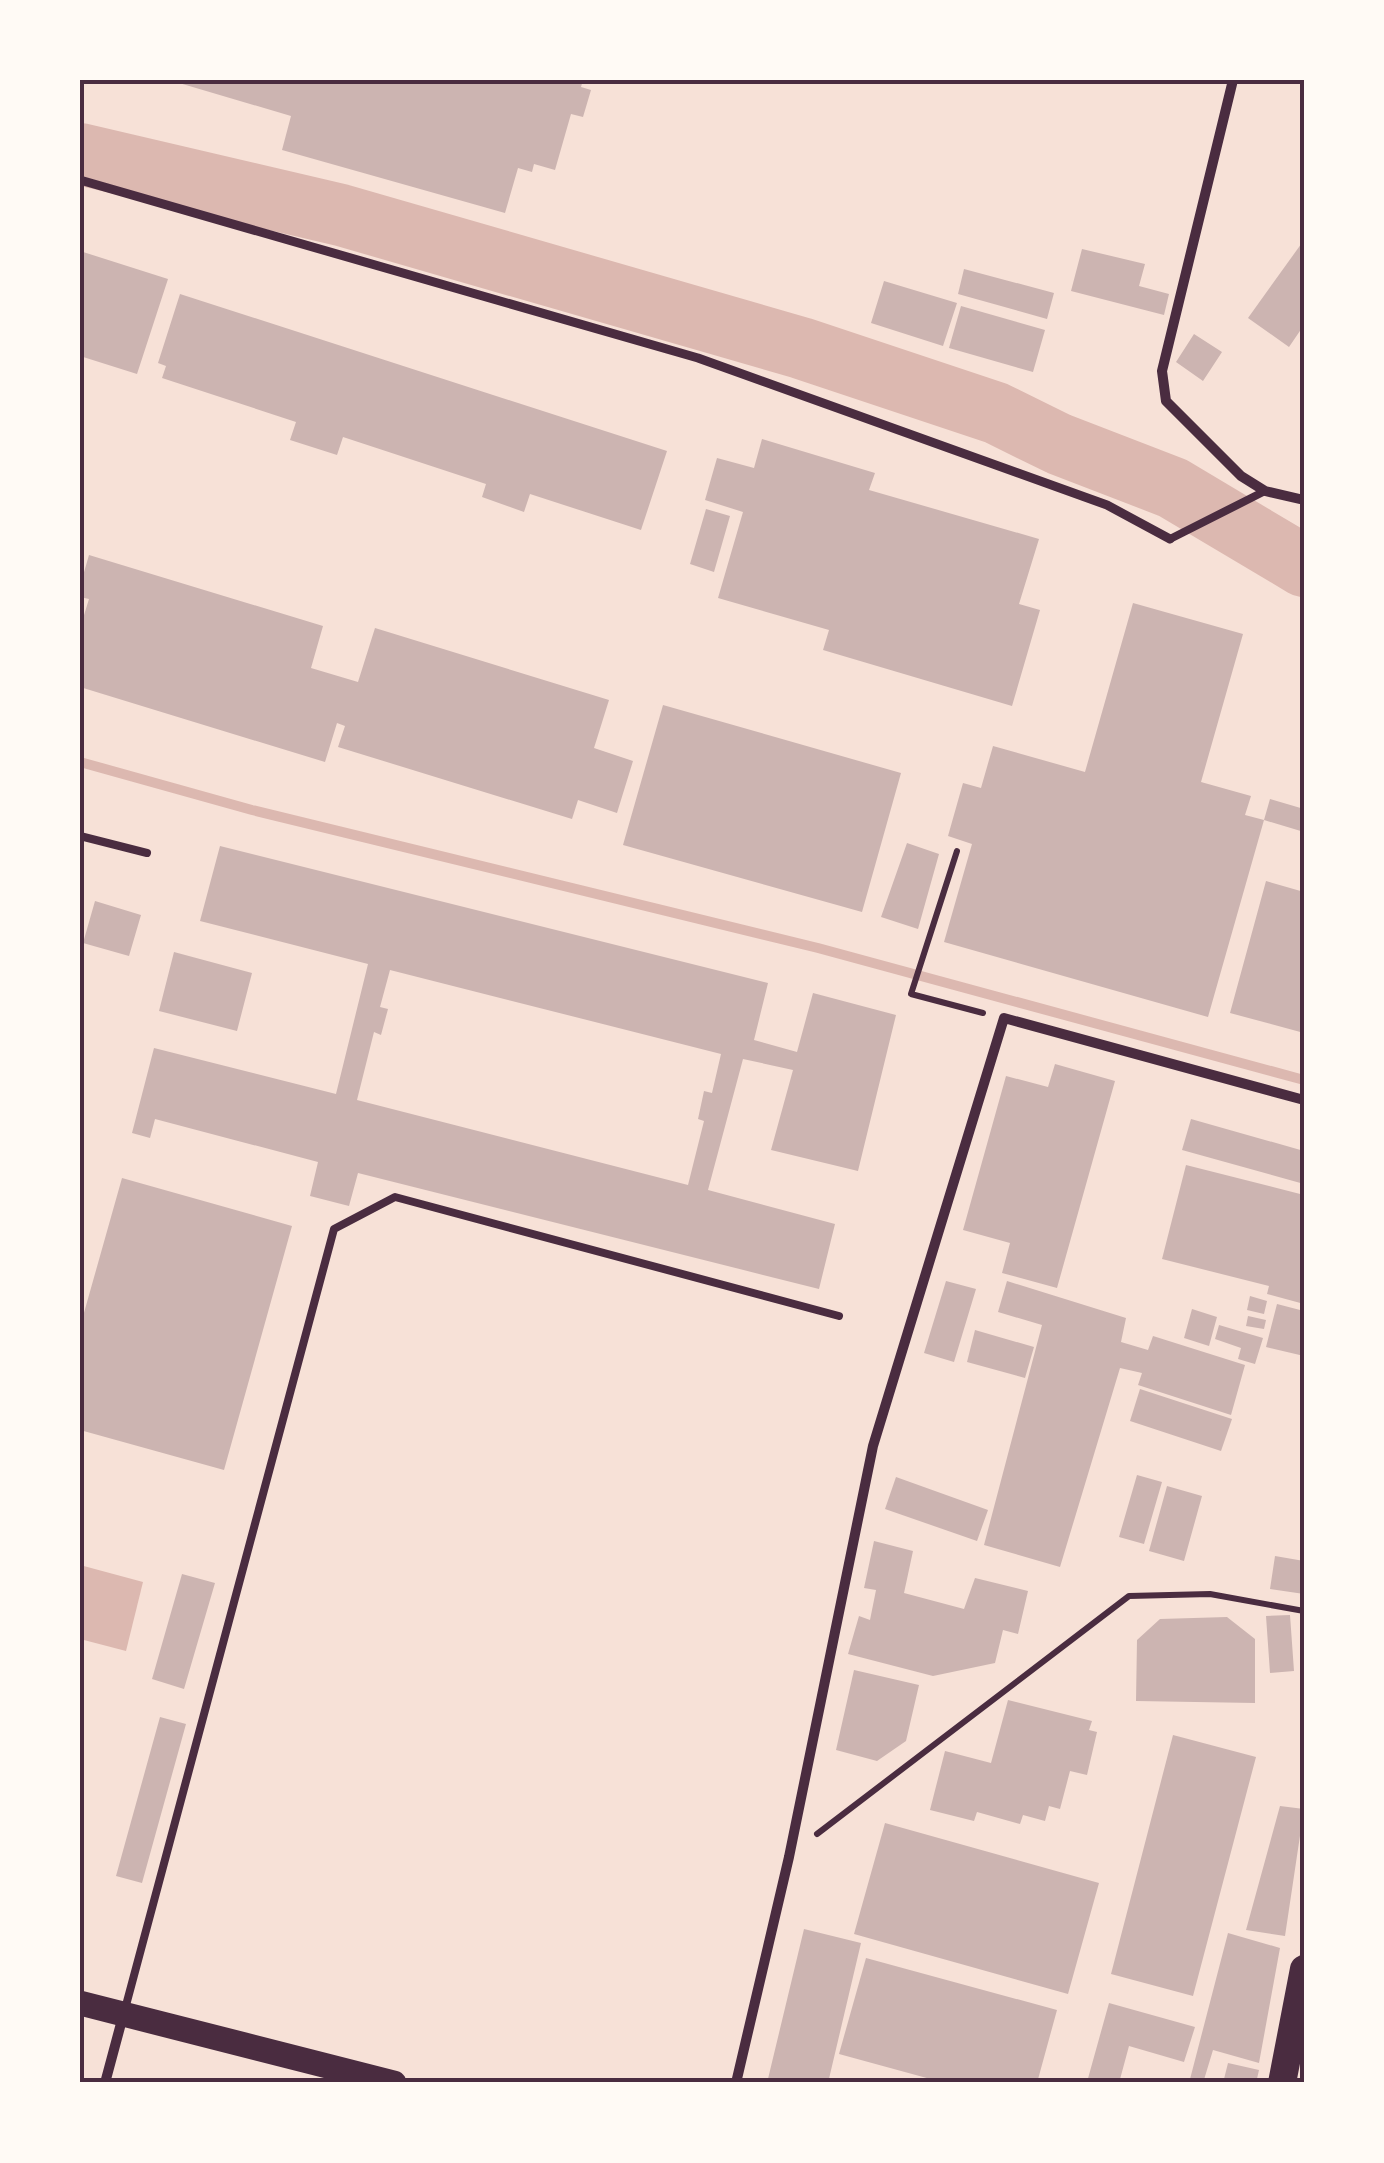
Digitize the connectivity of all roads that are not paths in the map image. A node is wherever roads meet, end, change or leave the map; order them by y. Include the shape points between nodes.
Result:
1 (1233, 80) edge
2 (80, 180) edge
3 (1265, 491) junction
4 (1304, 500) edge
5 (1170, 539) joint
6 (80, 836) edge
7 (147, 853) dead end
8 (1304, 1100) edge
9 (839, 1316) dead end
10 (1304, 1970) edge
11 (80, 2003) edge
12 (124, 2015) junction
13 (104, 2083) edge
14 (394, 2083) edge
15 (736, 2083) edge
16 (1282, 2083) edge

1 - 3 street via 1162,371 1166,401 1241,476
2 - 5 street via 698,358 1107,506
3 - 4 street
3 - 5 lane
6 - 7 lane
8 - 15 street via 1004,1018 873,1446
9 - 12 lane via 395,1198 334,1228
10 - 16 highway
11 - 12 main road
12 - 13 street
12 - 14 main road

